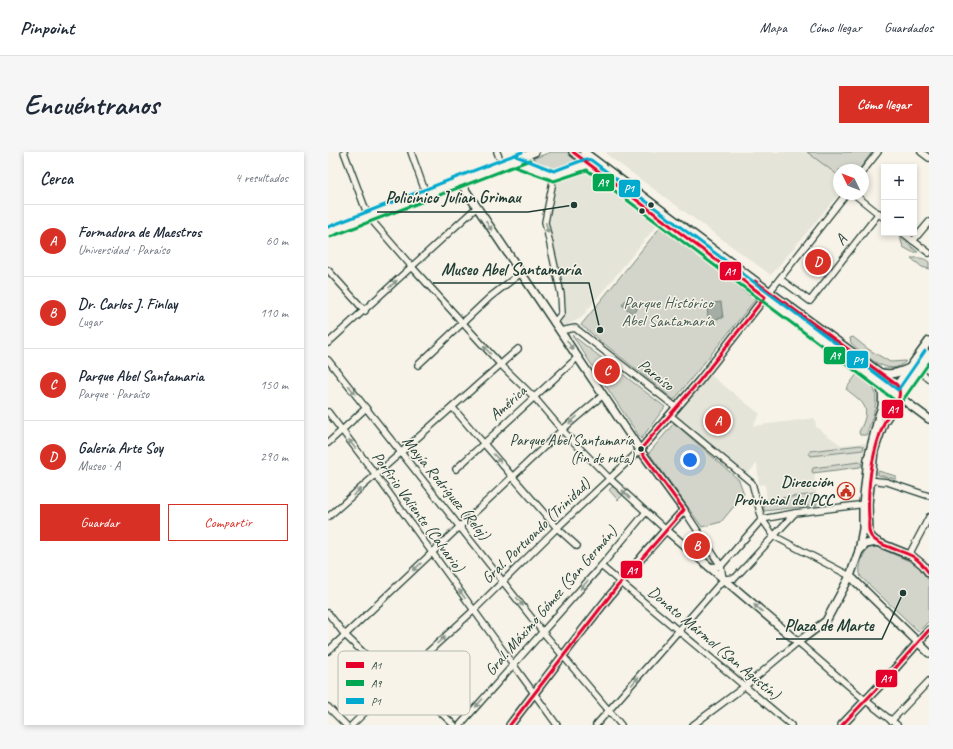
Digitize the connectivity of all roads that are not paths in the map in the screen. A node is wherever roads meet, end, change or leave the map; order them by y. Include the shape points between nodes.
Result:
1 (344, 152) edge
2 (411, 152) edge
3 (497, 152) edge
4 (535, 152) edge
5 (573, 152) edge
6 (584, 152) edge
7 (878, 152) edge
8 (921, 152) edge
9 (591, 158) edge
10 (929, 158) edge
11 (514, 161) junction
12 (869, 164) edge
13 (502, 165) junction
14 (554, 176) junction
15 (460, 182) junction
16 (426, 194) junction
17 (841, 200) edge
18 (862, 200) edge
19 (477, 208) junction
20 (878, 213) junction
21 (368, 216) junction
22 (881, 216) edge
23 (929, 222) edge
24 (328, 232) edge
25 (907, 236) edge
26 (913, 241) junction
27 (929, 253) edge
28 (412, 267) junction
29 (328, 270) edge
30 (521, 272) junction
31 (780, 279) junction
32 (767, 295) junction
33 (365, 311) junction
34 (554, 322) junction
35 (463, 323) junction
36 (560, 331) junction
37 (929, 341) edge
38 (328, 343) edge
39 (518, 350) dead end
40 (929, 354) edge
41 (578, 357) junction
42 (328, 360) edge
43 (500, 364) junction
44 (418, 365) dead end
45 (909, 368) junction
46 (917, 369) junction
47 (875, 370) junction
48 (875, 378) junction
49 (929, 379) edge
50 (895, 389) junction
51 (603, 395) junction
52 (534, 397) junction
53 (899, 397) junction
54 (882, 407) junction
55 (366, 408) junction
56 (453, 408) junction
57 (677, 408) junction
58 (328, 412) edge
59 (670, 415) junction
60 (929, 419) edge
61 (342, 430) junction
62 (562, 430) junction
63 (328, 442) edge
64 (483, 443) junction
65 (640, 450) junction
66 (402, 453) junction
67 (456, 469) dead end
68 (376, 475) junction
69 (512, 477) junction
70 (610, 480) junction
71 (868, 480) junction
72 (929, 496) edge
73 (866, 504) junction
74 (684, 510) junction
75 (646, 512) junction
76 (795, 513) junction
77 (328, 517) edge
78 (929, 518) edge
79 (762, 519) junction
80 (460, 526) junction
81 (557, 528) junction
82 (666, 530) junction
83 (774, 536) junction
84 (877, 542) junction
85 (577, 546) dead end
86 (859, 552) junction
87 (432, 553) junction
88 (912, 556) junction
89 (929, 561) edge
90 (601, 566) junction
91 (721, 566) junction
92 (709, 567) junction
93 (929, 573) edge
94 (850, 576) junction
95 (724, 579) junction
96 (504, 581) junction
97 (622, 582) junction
98 (474, 610) junction
99 (328, 614) edge
100 (929, 630) edge
101 (542, 631) junction
102 (679, 631) junction
103 (345, 635) junction
104 (798, 642) junction
105 (918, 642) junction
106 (328, 651) edge
107 (362, 651) edge
108 (429, 651) edge
109 (929, 653) edge
110 (563, 657) junction
111 (513, 664) junction
112 (929, 680) edge
113 (744, 687) junction
114 (534, 693) junction
115 (865, 700) junction
116 (328, 707) edge
117 (609, 710) junction
118 (470, 713) edge
119 (362, 715) edge
120 (443, 715) edge
121 (469, 715) edge
122 (892, 721) junction
123 (346, 725) edge
124 (352, 725) edge
125 (454, 725) edge
126 (460, 725) edge
127 (510, 725) edge
128 (557, 725) edge
129 (596, 725) edge
130 (621, 725) edge
131 (693, 725) edge
132 (791, 725) edge
133 (842, 725) edge
134 (897, 725) edge

1 - 21 street
2 - 16 street
3 - 13 street
4 - 11 main road
5 - 9 main road
6 - 9 main road
7 - 12 street
8 - 10 street
9 - 14 main road
9 - 32 main road via 663,222
11 - 13 main road
11 - 14 main road
13 - 15 main road
14 -> 34 street via 545,222 561,294 562,313
15 - 16 main road
15 - 19 main road
16 - 21 main road
17 - 31 street, Gral. Portuondo (Trinidad)
18 - 20 street
19 - 28 street
19 -> 30 main road
20 - 22 street
20 - 31 street, A via 810,301
21 - 24 main road
21 - 28 street
23 - 26 street
25 - 26 street
26 - 27 street
33 -> 28 street
28 - 35 street
29 - 33 street
30 - 34 main road
30 - 35 street
31 - 32 street, Gral. Portuondo (Trinidad)
32 - 47 main road
32 - 48 main road
32 - 57 main road, Gral. Portuondo (Trinidad)
33 - 38 street
34 - 36 main road
43 -> 35 street
35 - 44 street
36 -> 41 main road
36 - 57 street, Paraíso via 575,328
37 - 45 main road
39 - 43 street
40 - 46 main road
41 - 51 main road
41 - 52 street, América
42 -> 55 street, Mayía Rodríguez (Reloj)
43 - 52 street
43 - 56 street
45 - 47 main road via 890,374
45 - 50 main road
46 - 49 street
46 - 53 main road
47 - 50 main road
48 - 50 main road
48 - 54 main road via 881,386
50 - 53 main road
50 - 54 main road
51 -> 62 street
51 - 65 main road
52 - 62 street
52 - 64 street, América
53 - 60 main road
53 - 71 main road via 884,422
54 - 71 main road via 871,443
55 - 61 street
55 - 66 street, Mayía Rodríguez (Reloj)
56 - 64 street
56 - 66 street
57 - 59 main road, Gral. Portuondo (Trinidad)
58 - 61 street, Porfirio Valiente (Calvario)
59 - 65 main road, Gral. Portuondo (Trinidad)
59 - 79 street, Paraíso via 752,483
61 - 63 street
68 -> 61 street, Porfirio Valiente (Calvario)
62 - 69 street
62 - 70 street
64 - 67 street, América
64 -> 69 street
65 - 70 street, Gral. Portuondo (Trinidad)
65 - 74 main road
66 - 68 street
66 - 80 street, Mayía Rodríguez (Reloj)
77 -> 68 street
68 - 87 street, Porfirio Valiente (Calvario)
69 - 80 street
69 - 81 street
75 -> 70 street
70 - 81 street, Gral. Portuondo (Trinidad)
71 - 72 street via 887,482
71 - 73 main road
73 - 76 street
73 - 84 main road via 869,532
73 - 86 main road
74 - 82 main road
74 - 91 street
75 - 82 street
75 - 90 street, Gral. Máximo Gómez (San Germán)
76 - 79 street
76 - 83 street
78 - 88 street
79 - 83 street, Paraíso
79 - 91 street
80 - 87 street
80 - 96 street, Mayía Rodríguez (Reloj)
81 - 85 street
81 - 96 street, Gral. Portuondo (Trinidad)
82 - 92 main road
82 - 97 main road
83 - 94 street
83 - 95 street via 735,578
84 - 86 main road via 866,544
84 - 88 main road
86 - 94 main road
98 -> 87 street, Porfirio Valiente (Calvario)
87 -> 103 street
88 - 89 main road
88 - 93 main road via 924,565
90 - 97 street, Donato Mármol (San Agustín)
90 -> 101 street, Gral. Máximo Gómez (San Germán)
91 - 92 street
91 - 95 street
92 - 95 main road
94 - 104 main road via 826,621
94 - 105 main road
95 - 102 street
104 -> 95 main road
96 - 98 street, Gral. Portuondo (Trinidad)
96 -> 101 street, Mayía Rodríguez (Reloj)
97 - 102 street, Donato Mármol (San Agustín)
97 - 110 main road
108 -> 98 street, Gral. Portuondo (Trinidad)
98 - 111 street, Porfirio Valiente (Calvario)
99 - 103 street
100 - 105 main road
101 - 110 street, Mayía Rodríguez (Reloj)
101 - 111 street, Gral. Máximo Gómez (San Germán)
102 - 113 street, Donato Mármol (San Agustín)
117 -> 102 street
103 - 106 street
103 - 107 street
104 - 113 street
104 - 115 street
105 - 109 main road
105 - 115 main road
110 - 114 main road
110 - 117 street, Mayía Rodríguez (Reloj)
111 - 114 street, Porfirio Valiente (Calvario)
111 -> 118 street, Gral. Máximo Gómez (San Germán)
112 - 122 street
113 - 131 street
113 - 132 street, Donato Mármol (San Agustín)
114 - 127 main road
114 - 128 street, Porfirio Valiente (Calvario)
115 - 122 street
115 - 133 main road
116 - 123 street
117 - 129 street
117 - 130 street, Mayía Rodríguez (Reloj)
119 - 124 street, Gral. Portuondo (Trinidad)
120 - 125 street
121 -> 126 street, Gral. Máximo Gómez (San Germán)
122 - 134 street

